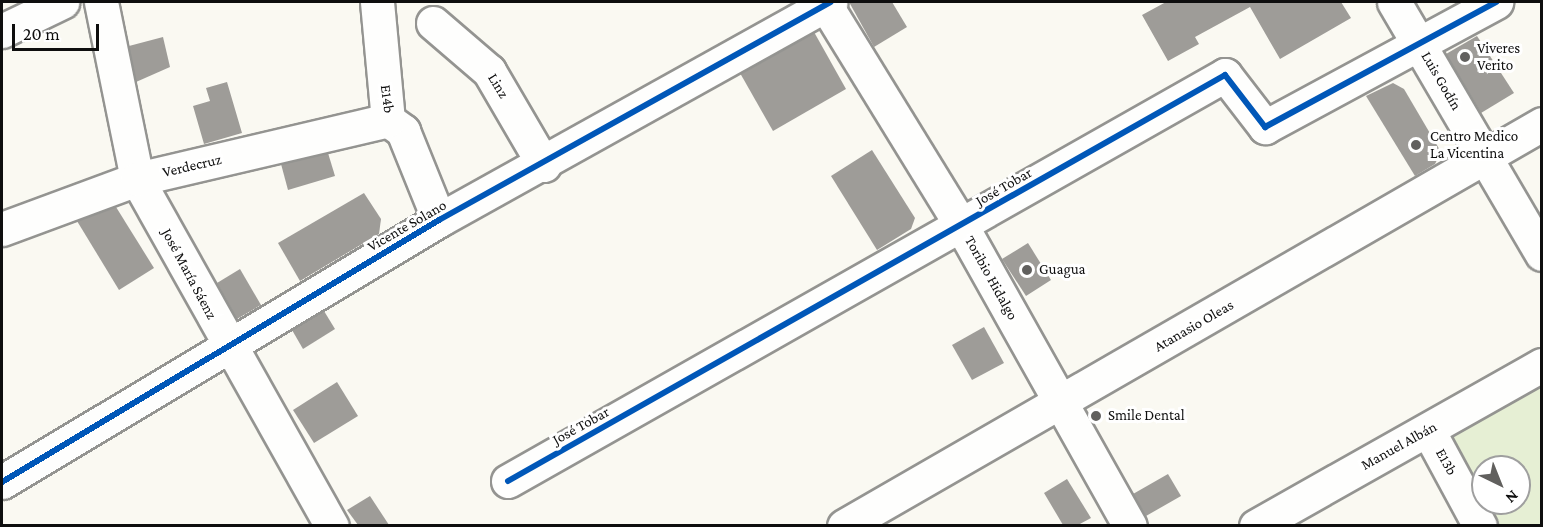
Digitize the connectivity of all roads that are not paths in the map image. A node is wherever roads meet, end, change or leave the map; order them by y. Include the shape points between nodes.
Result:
1 (62, 2) edge
2 (101, 2) edge
3 (377, 2) edge
4 (1394, 2) edge
5 (1496, 2) edge
6 (828, 3) edge
7 (433, 23) dead end
8 (2, 31) edge
9 (1420, 45) junction
10 (388, 120) junction
11 (1542, 124) edge
12 (1484, 158) junction
13 (544, 165) junction
14 (137, 179) junction
15 (439, 220) junction
16 (962, 225) junction
17 (2, 229) edge
18 (1542, 254) edge
19 (227, 345) junction
20 (1542, 365) edge
21 (1062, 403) junction
22 (1428, 430) junction
23 (508, 481) dead end
24 (2, 482) edge
25 (332, 525) edge
26 (844, 525) edge
27 (1130, 525) edge
28 (1256, 525) edge
29 (1480, 525) edge

1 - 8 street
2 - 14 street, José María Sáenz
3 - 10 street, E14b
4 - 9 street, Luis Godín
5 - 9 street, José Tobar
6 - 13 street, Vicente Solano
6 - 16 street, Toribio Hidalgo
7 - 13 street, Linz via 489,71
9 - 12 street, Luis Godín
9 - 16 street, José Tobar via 1265,127 1225,75
10 - 14 street, Verdecruz
10 - 15 street, E14b via 403,131
11 - 12 street, Atanasio Oleas
12 - 18 street, Luis Godín
12 - 21 street, Atanasio Oleas
13 - 15 street, Vicente Solano
14 - 17 street, Verdecruz
14 - 19 street, José María Sáenz
15 - 19 street, Vicente Solano
16 - 21 street, Toribio Hidalgo
16 - 23 street, José Tobar
19 - 24 street, Vicente Solano
19 - 25 street, José María Sáenz
20 - 22 street, Manuel Albán
21 - 26 street, Atanasio Oleas
21 - 27 street, Toribio Hidalgo
22 - 28 street, Manuel Albán
22 - 29 street, E13b

